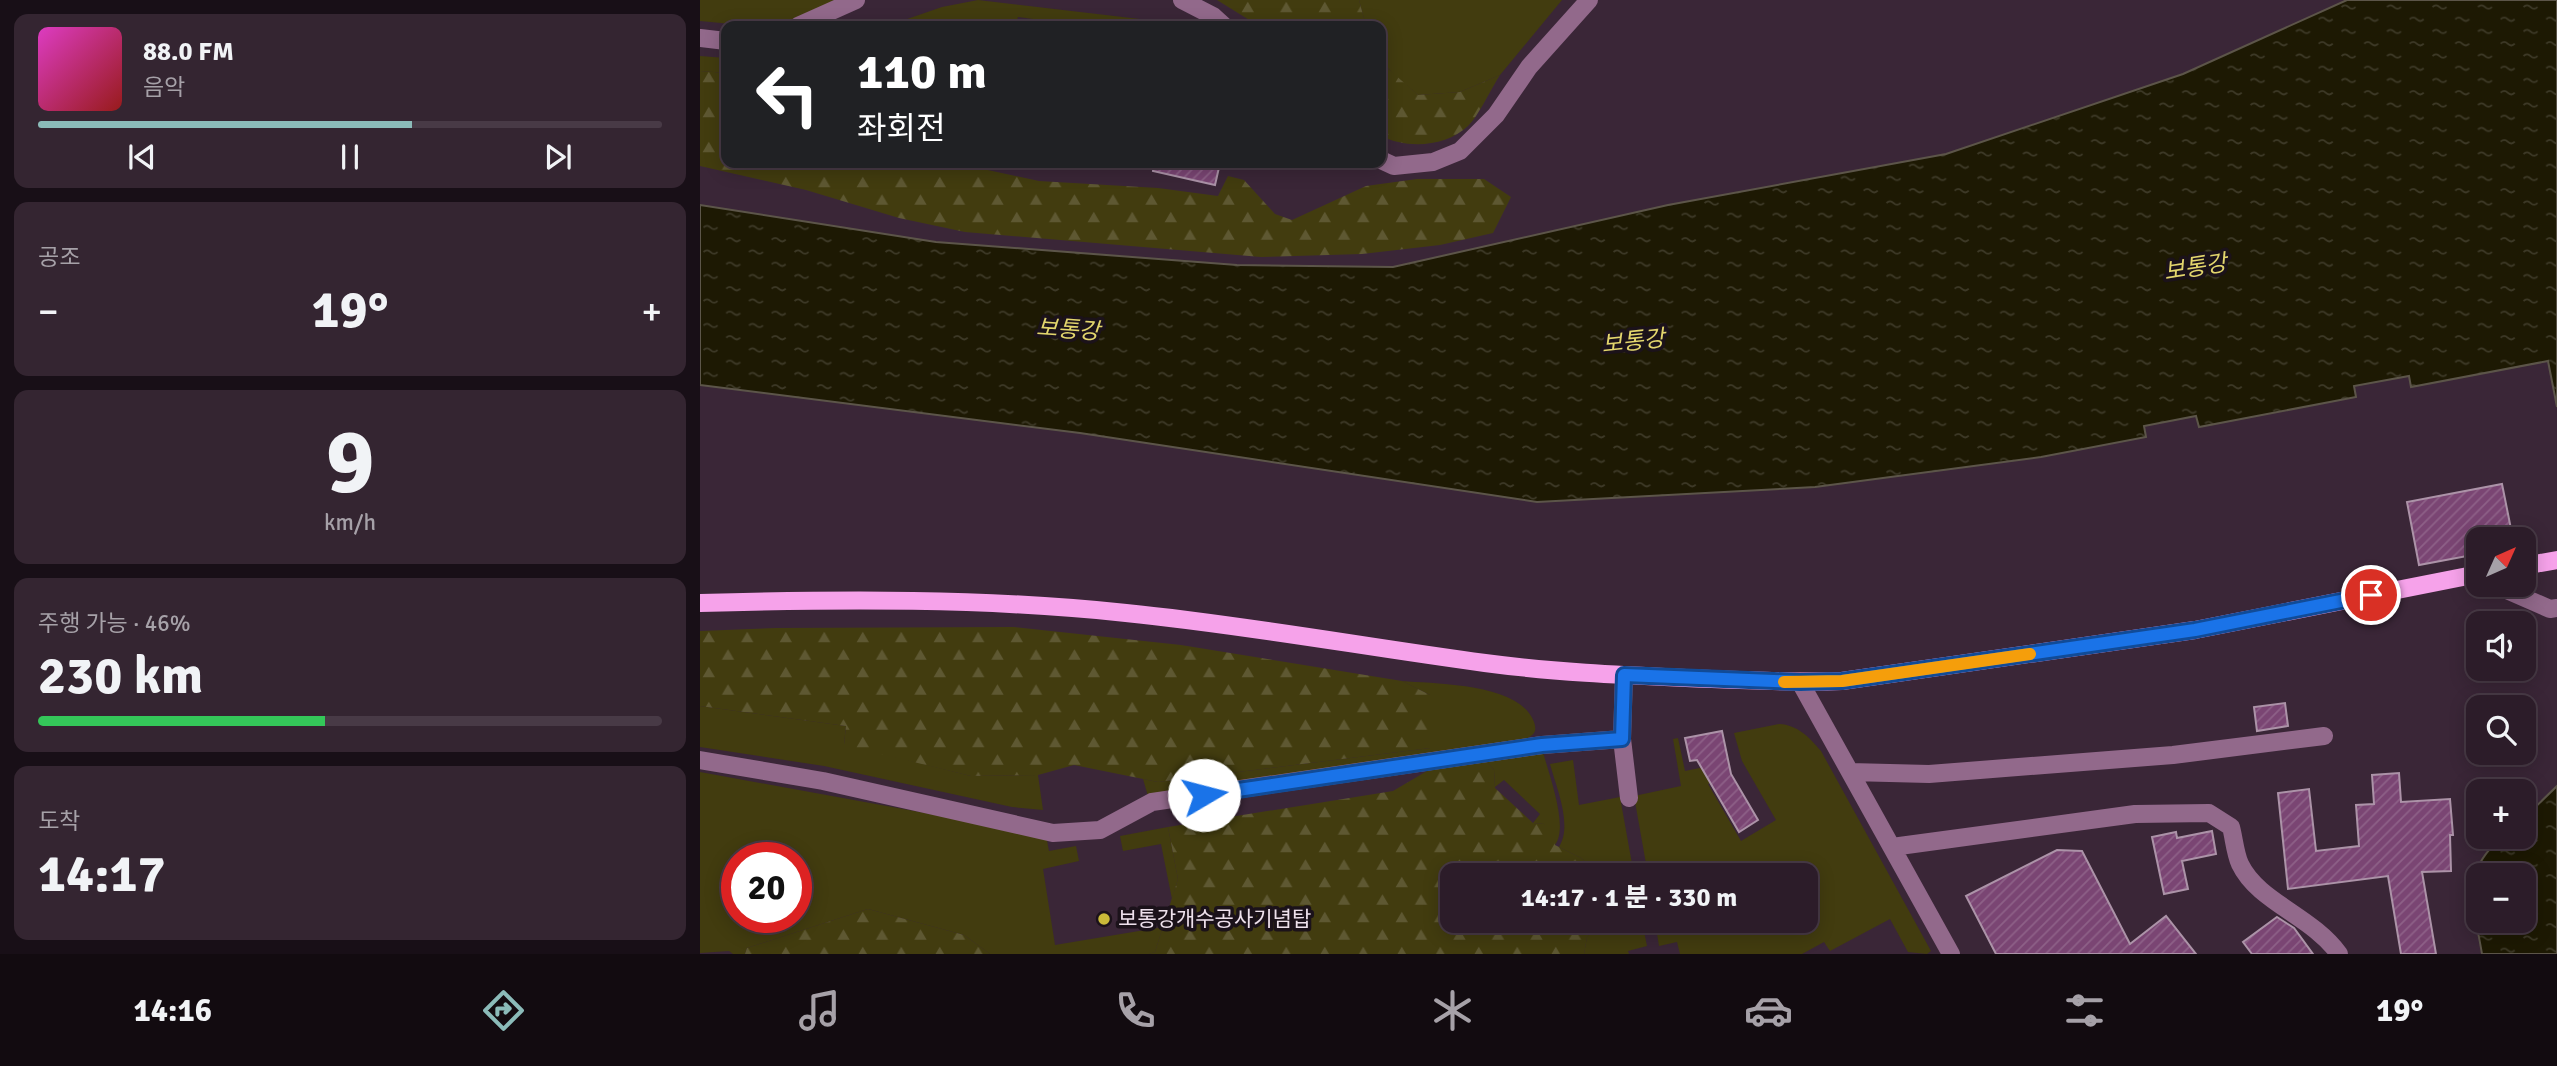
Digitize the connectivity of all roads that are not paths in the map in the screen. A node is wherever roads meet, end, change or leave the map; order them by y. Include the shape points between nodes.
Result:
1 (856, 0) edge
2 (1182, 0) edge
3 (1589, 0) edge
4 (809, 21) edge
5 (1218, 21) edge
6 (700, 38) edge
7 (721, 40) edge
8 (1386, 162) edge
9 (2557, 560) edge
10 (2536, 564) edge
11 (2466, 578) edge
12 (2523, 597) edge
13 (700, 603) edge
14 (2557, 608) edge
15 (1624, 675) junction
16 (1800, 682) junction
17 (2323, 736) dead end
18 (1622, 739) junction
19 (700, 760) edge
20 (1850, 772) junction
21 (1629, 798) dead end
22 (1892, 847) junction
23 (1951, 954) edge
24 (2339, 954) edge

1 - 4 street
2 - 5 street
3 - 8 street via 1496,115 1460,151 1433,162 1394,166
6 - 7 street
9 - 10 main road
11 - 16 main road via 2195,630 1842,681
12 - 14 street
13 - 15 main road via 876,601 1123,612 1488,663
15 - 16 main road
15 - 18 street
16 - 20 street
17 - 20 street via 2173,755 1956,772
18 - 19 street via 1542,745 1152,802 1100,830 1053,833 823,781
18 - 21 street
20 - 22 street
22 - 23 street
22 - 24 street via 2135,814 2209,813 2231,827 2239,864 2259,890 2328,939

